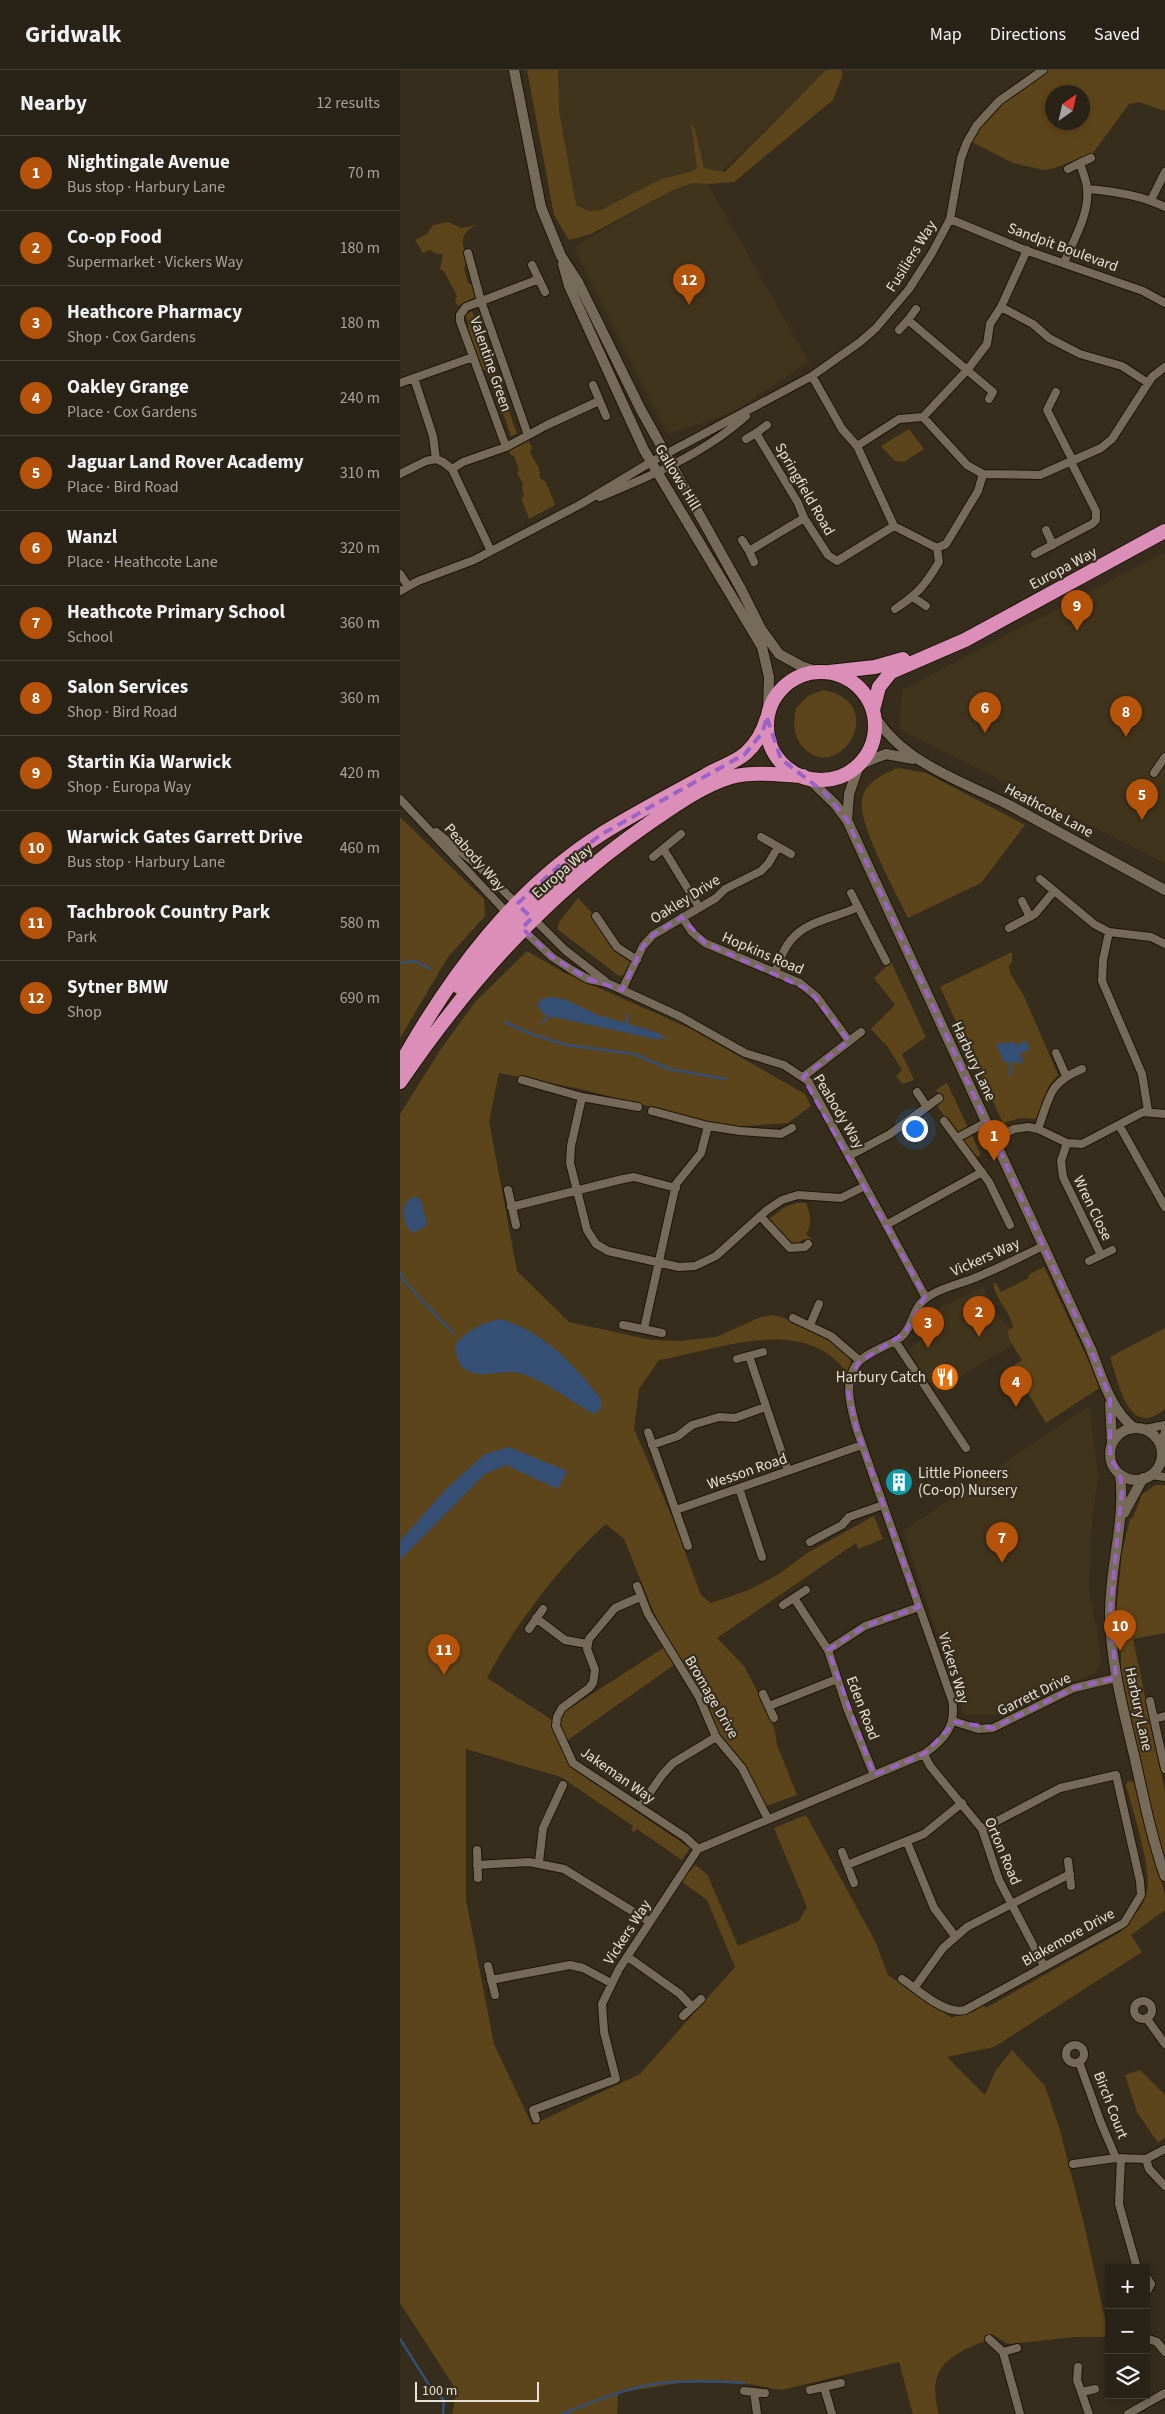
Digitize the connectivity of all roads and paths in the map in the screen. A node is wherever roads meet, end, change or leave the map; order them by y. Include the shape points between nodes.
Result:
1 (514, 70) edge
2 (1043, 70) edge
3 (1091, 158) dead end
4 (1080, 163) junction
5 (1068, 169) dead end
6 (1165, 172) edge
7 (1088, 189) junction
8 (1151, 200) junction
9 (1165, 208) edge
10 (950, 219) junction
11 (1027, 250) junction
12 (468, 254) dead end
13 (561, 256) junction
14 (1064, 263) junction
15 (532, 265) dead end
16 (539, 279) junction
17 (545, 292) dead end
18 (481, 300) junction
19 (1165, 303) edge
20 (1001, 306) junction
21 (916, 309) dead end
22 (908, 320) junction
23 (899, 330) dead end
24 (472, 357) junction
25 (1165, 367) edge
26 (968, 369) junction
27 (812, 376) junction
28 (414, 378) junction
29 (1148, 382) junction
30 (400, 383) edge
31 (593, 385) dead end
32 (1056, 392) dead end
33 (993, 396) dead end
34 (599, 401) junction
35 (755, 408) junction
36 (606, 416) dead end
37 (925, 420) junction
38 (767, 425) dead end
39 (756, 434) junction
40 (528, 435) junction
41 (746, 439) dead end
42 (857, 446) junction
43 (506, 447) junction
44 (666, 455) junction
45 (436, 459) junction
46 (1072, 461) junction
47 (651, 462) junction
48 (671, 465) junction
49 (452, 470) junction
50 (657, 472) junction
51 (400, 474) edge
52 (982, 474) junction
53 (581, 504) junction
54 (804, 518) junction
55 (894, 526) junction
56 (1046, 530) dead end
57 (1165, 531) edge
58 (742, 540) dead end
59 (1053, 545) junction
60 (937, 548) junction
61 (492, 551) junction
62 (749, 551) junction
63 (1035, 554) dead end
64 (754, 562) dead end
65 (400, 574) edge
66 (408, 586) junction
67 (400, 592) edge
68 (913, 597) junction
69 (926, 606) dead end
70 (895, 609) dead end
71 (976, 632) junction
72 (820, 672) junction
73 (874, 712) junction
74 (768, 713) junction
75 (1165, 757) edge
76 (917, 759) junction
77 (860, 765) junction
78 (1154, 773) dead end
79 (806, 778) junction
80 (400, 799) edge
81 (847, 820) junction
82 (432, 830) junction
83 (681, 834) dead end
84 (761, 837) dead end
85 (778, 846) junction
86 (664, 850) junction
87 (791, 854) dead end
88 (654, 857) dead end
89 (1040, 878) dead end
90 (1165, 890) edge
91 (1054, 891) junction
92 (851, 893) dead end
93 (1022, 901) dead end
94 (699, 907) junction
95 (858, 907) junction
96 (520, 916) junction
97 (596, 916) dead end
98 (682, 917) junction
99 (1030, 917) junction
100 (1009, 928) dead end
101 (1109, 932) junction
102 (1165, 944) edge
103 (637, 960) junction
104 (886, 961) dead end
105 (774, 972) junction
106 (608, 983) junction
107 (622, 990) junction
108 (861, 1032) dead end
109 (849, 1041) junction
110 (1056, 1053) dead end
111 (400, 1065) edge
112 (1082, 1069) dead end
113 (1066, 1076) junction
114 (803, 1077) junction
115 (522, 1080) dead end
116 (400, 1082) edge
117 (916, 1092) dead end
118 (582, 1097) junction
119 (939, 1098) dead end
120 (638, 1107) dead end
121 (927, 1107) junction
122 (652, 1111) dead end
123 (1148, 1111) junction
124 (1165, 1114) edge
125 (944, 1121) dead end
126 (985, 1123) junction
127 (708, 1126) junction
128 (1119, 1126) junction
129 (792, 1128) dead end
130 (1038, 1129) junction
131 (957, 1138) junction
132 (992, 1139) junction
133 (1066, 1143) junction
134 (849, 1156) junction
135 (982, 1172) junction
136 (865, 1186) junction
137 (676, 1188) junction
138 (508, 1190) dead end
139 (576, 1191) junction
140 (512, 1207) junction
141 (1165, 1207) edge
142 (760, 1216) junction
143 (516, 1225) dead end
144 (1010, 1225) dead end
145 (886, 1226) junction
146 (808, 1244) dead end
147 (1042, 1246) junction
148 (1112, 1250) dead end
149 (1101, 1256) junction
150 (1090, 1261) dead end
151 (657, 1262) junction
152 (926, 1298) junction
153 (819, 1304) dead end
154 (793, 1318) dead end
155 (623, 1325) dead end
156 (810, 1325) junction
157 (644, 1329) junction
158 (662, 1333) dead end
159 (895, 1341) junction
160 (763, 1352) dead end
161 (749, 1356) junction
162 (737, 1359) dead end
163 (860, 1361) junction
164 (1110, 1398) junction
165 (766, 1406) junction
166 (1165, 1426) edge
167 (1139, 1429) junction
168 (1165, 1431) edge
169 (648, 1432) dead end
170 (1112, 1442) junction
171 (652, 1444) junction
172 (862, 1445) junction
173 (966, 1448) dead end
174 (1163, 1455) edge
175 (788, 1470) junction
176 (1120, 1474) junction
177 (1147, 1477) junction
178 (1165, 1477) edge
179 (739, 1488) junction
180 (883, 1505) junction
181 (676, 1510) junction
182 (1122, 1517) junction
183 (810, 1542) dead end
184 (688, 1546) dead end
185 (762, 1557) dead end
186 (637, 1586) dead end
187 (806, 1590) dead end
188 (640, 1598) junction
189 (794, 1598) junction
190 (783, 1605) dead end
191 (919, 1608) junction
192 (543, 1609) dead end
193 (536, 1618) junction
194 (529, 1629) dead end
195 (587, 1644) junction
196 (828, 1650) junction
197 (1116, 1678) junction
198 (837, 1679) junction
199 (763, 1694) dead end
200 (1150, 1701) dead end
201 (769, 1706) junction
202 (1165, 1716) edge
203 (774, 1718) dead end
204 (1154, 1719) junction
205 (953, 1721) junction
206 (716, 1737) junction
207 (924, 1754) junction
208 (1165, 1769) edge
209 (874, 1775) junction
210 (563, 1785) dead end
211 (962, 1803) junction
212 (640, 1807) junction
213 (768, 1819) junction
214 (982, 1829) junction
215 (907, 1842) junction
216 (698, 1849) junction
217 (477, 1850) dead end
218 (842, 1852) dead end
219 (1068, 1861) dead end
220 (539, 1862) junction
221 (477, 1865) junction
222 (848, 1865) junction
223 (1070, 1874) junction
224 (1165, 1876) edge
225 (478, 1878) dead end
226 (854, 1883) dead end
227 (1071, 1886) dead end
228 (1011, 1904) junction
229 (650, 1922) junction
230 (955, 1936) junction
231 (628, 1957) junction
232 (488, 1966) dead end
233 (1044, 1966) junction
234 (902, 1978) dead end
235 (491, 1980) junction
236 (611, 1983) junction
237 (915, 1987) junction
238 (495, 1995) dead end
239 (701, 1999) dead end
240 (692, 2007) junction
241 (684, 2016) dead end
242 (1147, 2019) dead end
243 (1165, 2044) edge
244 (1079, 2062) dead end
245 (529, 2102) dead end
246 (533, 2110) junction
247 (536, 2120) dead end
248 (1165, 2149) edge
249 (1119, 2158) junction
250 (1146, 2159) junction
251 (1073, 2164) dead end
252 (1165, 2186) edge
253 (1136, 2264) edge
254 (1150, 2339) edge
255 (990, 2340) dead end
256 (1016, 2348) dead end
257 (1003, 2352) junction
258 (1165, 2352) edge
259 (1078, 2367) dead end
260 (841, 2383) dead end
261 (824, 2387) junction
262 (1095, 2389) dead end
263 (810, 2390) dead end
264 (744, 2391) dead end
265 (754, 2392) junction
266 (1082, 2392) junction
267 (765, 2393) dead end
268 (1165, 2393) edge
269 (757, 2414) edge
270 (832, 2414) edge
271 (1020, 2414) edge
272 (1088, 2414) edge
273 (1128, 2414) edge

1 - 13 street, Gallows Hill via 541,207
2 - 10 street, Fusiliers Way via 993,106 970,134 961,158
3 - 4 street
4 - 5 street
4 - 7 street
6 - 8 street
7 - 8 street via 1114,191
7 - 14 street via 1084,213
8 - 9 street
10 - 11 street, Sandpit Boulevard
10 - 27 street, Fusiliers Way via 917,277 890,312 860,342
11 - 14 street, Sandpit Boulevard
11 - 20 street
12 - 18 street
13 - 44 street, Gallows Hill via 578,282
13 - 47 street, Gallows Hill via 569,286 624,410
14 - 19 street, Sandpit Boulevard via 1143,291
15 - 16 street
16 - 17 street
16 - 18 street, Valentine Green
18 - 24 street, Valentine Green via 466,306 460,315
18 - 40 street
20 - 26 street via 990,324 987,344
20 - 29 street via 1033,324 1049,338 1080,354 1122,366
21 - 22 street
22 - 23 street
22 - 26 street
24 - 28 street
24 - 43 street, Valentine Green
25 - 29 street
26 - 33 street
26 - 37 street
27 - 35 street, Fusiliers Way
27 - 42 street via 842,429
28 - 30 street
28 - 45 street via 433,436
29 - 46 street via 1112,440
31 - 34 street
32 - 46 street via 1047,410
34 - 36 street
34 - 40 street
35 - 44 street, Fusiliers Way
35 - 48 street via 714,440
37 - 42 street via 899,418
37 - 52 street via 967,465
38 - 39 street, Springfield Road
39 - 41 street
39 - 54 street, Springfield Road
40 - 43 street
42 - 55 street
43 - 49 street via 463,462
44 - 47 street, Fusiliers Way
44 - 48 street, Gallows Hill
45 - 49 street
45 - 51 street
46 - 52 street via 1040,475
46 - 59 street via 1098,514 1092,524
47 - 50 street, Gallows Hill
47 - 53 street, Fusiliers Way
48 - 50 street
48 - 72 street, Gallows Hill via 771,645 786,658
49 - 61 street
50 - 53 street
50 - 74 street, Gallows Hill via 762,647 769,677
52 - 60 street via 974,499 946,544
53 - 61 street
54 - 55 street, Springfield Road via 828,555 838,561
54 - 62 street
55 - 60 street
56 - 59 street
57 - 71 highway, Europa Way
58 - 62 street
59 - 63 street
60 - 68 street via 940,562
61 - 66 street
62 - 64 street
65 - 66 street
66 - 67 street
68 - 69 street
68 - 70 street
71 - 72 highway, Europa Way via 963,634 894,662
71 - 73 highway, Europa Way via 892,672 879,687
72 - 73 highway via 856,685
72 - 74 highway via 800,675 784,684
73 - 76 street, Heathcote Lane via 891,739
73 - 77 highway via 872,745
74 - 79 highway via 777,754 787,766
74 - 96 highway, Europa Way via 762,733 745,754 602,834 561,864
75 - 78 street
76 - 77 street, Heathcote Lane via 886,754
76 - 90 street, Heathcote Lane
77 - 79 highway via 832,779
77 - 81 street, Harbury Lane via 849,794
79 - 81 street, Harbury Lane via 835,804
79 - 96 highway, Europa Way via 748,774 730,778 697,793 659,816
80 - 82 street
81 - 126 street, Harbury Lane
82 - 96 street, Peabody Way via 434,836
82 - 96 street, Peabody Way via 475,863
83 - 86 street
84 - 85 street
85 - 87 street
85 - 94 street, Oakley Drive via 761,871 725,889
86 - 88 street
86 - 94 street
89 - 91 street
91 - 99 street
91 - 101 street
92 - 95 street
93 - 99 street
94 - 98 street, Oakley Drive
95 - 104 street
95 - 105 street via 800,931 787,945
96 - 106 street, Peabody Way
96 - 106 street, Peabody Way via 560,963 588,978
96 - 111 highway, Europa Way via 482,941 452,979
96 - 116 highway, Europa Way
97 - 103 street via 617,946
98 - 103 street, Oakley Drive via 653,935
98 - 105 street, Hopkins Road via 705,943
99 - 100 street
101 - 102 street via 1151,937
101 - 123 street via 1102,982 1142,1074
103 - 107 street, Oakley Drive
105 - 109 street, Hopkins Road via 809,990
106 - 107 street, Peabody Way
107 - 114 street, Peabody Way via 681,1017 745,1053 784,1065
108 - 109 street
109 - 114 street
110 - 113 street
112 - 113 street
113 - 130 street via 1054,1088
114 - 134 street, Peabody Way
115 - 118 street
117 - 121 street
118 - 120 street
118 - 139 street via 570,1152
119 - 121 street
121 - 134 street via 890,1134
122 - 127 street
123 - 124 street
123 - 128 street
125 - 131 street
126 - 131 street
126 - 132 street, Harbury Lane
127 - 129 street via 781,1134
127 - 137 street via 701,1153 680,1177
128 - 133 street via 1089,1142
128 - 141 street
130 - 132 street via 1020,1128
130 - 133 street
131 - 135 street
132 - 147 street, Harbury Lane
133 - 149 street, Wren Close via 1061,1165 1063,1177
134 - 136 street, Peabody Way
135 - 144 street
135 - 145 street
136 - 142 street via 838,1199 798,1195 782,1200
136 - 145 street, Peabody Way
137 - 139 street via 634,1177
137 - 151 street
138 - 140 street
139 - 140 street
139 - 151 street via 587,1230 596,1244 608,1251
140 - 143 street
142 - 146 street via 790,1248
142 - 151 street via 706,1262 679,1267
145 - 152 street, Peabody Way
147 - 152 street, Vickers Way
147 - 164 street, Harbury Lane via 1090,1347
148 - 149 street, Wren Close
149 - 150 street, Wren Close
151 - 157 street
152 - 159 street via 908,1328
153 - 156 street
154 - 156 street
155 - 157 street
156 - 163 street via 831,1336
157 - 158 street
159 - 163 street
159 - 173 street
160 - 161 street
161 - 162 street
161 - 165 street
163 - 172 street, Vickers Way via 853,1371 848,1392
164 - 167 street, Harbury Lane via 1120,1416
164 - 170 street, Harbury Lane
165 - 171 street via 735,1418 719,1417
165 - 175 street
166 - 167 street
167 - 170 street via 1122,1432
167 - 174 street via 1155,1437
168 - 174 street
169 - 171 street
170 - 176 street via 1110,1456
171 - 181 street
172 - 175 street, Wesson Road
172 - 180 street, Vickers Way
174 - 177 street via 1158,1467
175 - 179 street, Wesson Road
176 - 177 street via 1133,1479
176 - 182 street, Harbury Lane
177 - 178 street
177 - 182 street, Harbury Lane
179 - 181 street, Wesson Road
179 - 185 street
180 - 183 street via 849,1517 842,1525
180 - 191 street, Vickers Way
181 - 184 street
182 - 197 street, Harbury Lane via 1111,1587 1110,1619
186 - 188 street, Bromage Drive
187 - 189 street
188 - 195 street via 610,1613
188 - 206 street, Bromage Drive via 699,1697
189 - 190 street
189 - 196 street, Eden Road
191 - 196 street via 866,1626
191 - 205 street, Vickers Way via 952,1700
192 - 193 street
193 - 194 street
193 - 195 street via 565,1640
195 - 212 street, Jakeman Way via 596,1676 589,1688 559,1712 557,1732 573,1763
196 - 198 street, Eden Road
197 - 205 street, Garrett Drive via 1074,1688 993,1728 978,1728
197 - 224 street, Harbury Lane
198 - 201 street
198 - 209 street, Eden Road
199 - 201 street
200 - 204 street
201 - 203 street
202 - 204 street
204 - 208 street
205 - 207 street, Vickers Way via 938,1742
206 - 212 street via 673,1763
206 - 213 street, Bromage Drive via 742,1768
207 - 209 street, Vickers Way
207 - 211 street, Orton Road via 930,1766
209 - 213 street, Vickers Way
210 - 220 street via 543,1828
211 - 214 street, Orton Road
211 - 215 street via 929,1830
212 - 216 street, Jakeman Way
213 - 216 street, Vickers Way
214 - 228 street, Orton Road via 999,1880
214 - 233 street, Blakemore Drive via 1060,1788 1116,1775 1141,1895 1124,1923
215 - 222 street
215 - 230 street via 934,1908
216 - 229 street, Vickers Way
217 - 221 street
218 - 222 street
219 - 223 street
220 - 221 street
220 - 229 street via 578,1876
221 - 225 street
222 - 226 street
223 - 227 street
223 - 228 street
228 - 230 street
228 - 233 street, Orton Road
229 - 231 street, Vickers Way
230 - 237 street
231 - 236 street, Vickers Way
231 - 240 street via 680,1994
232 - 235 street
233 - 237 street, Blakemore Drive via 958,2011 938,2003
234 - 237 street
235 - 236 street via 570,1965
235 - 238 street
236 - 246 street, Vickers Way via 602,2004 604,2032 616,2079
239 - 240 street
240 - 241 street
242 - 243 street
244 - 249 street, Birch Court via 1101,2123
245 - 246 street
246 - 247 street
248 - 250 street
249 - 250 street
249 - 251 street
249 - 253 street via 1118,2204
250 - 252 street via 1149,2169
254 - 258 street via 1157,2342
255 - 257 street
256 - 257 street
257 - 271 street
259 - 266 street via 1077,2380
260 - 261 street
261 - 263 street
261 - 270 street
262 - 266 street
264 - 265 street
265 - 267 street
265 - 269 street
266 - 272 street
268 - 273 street

